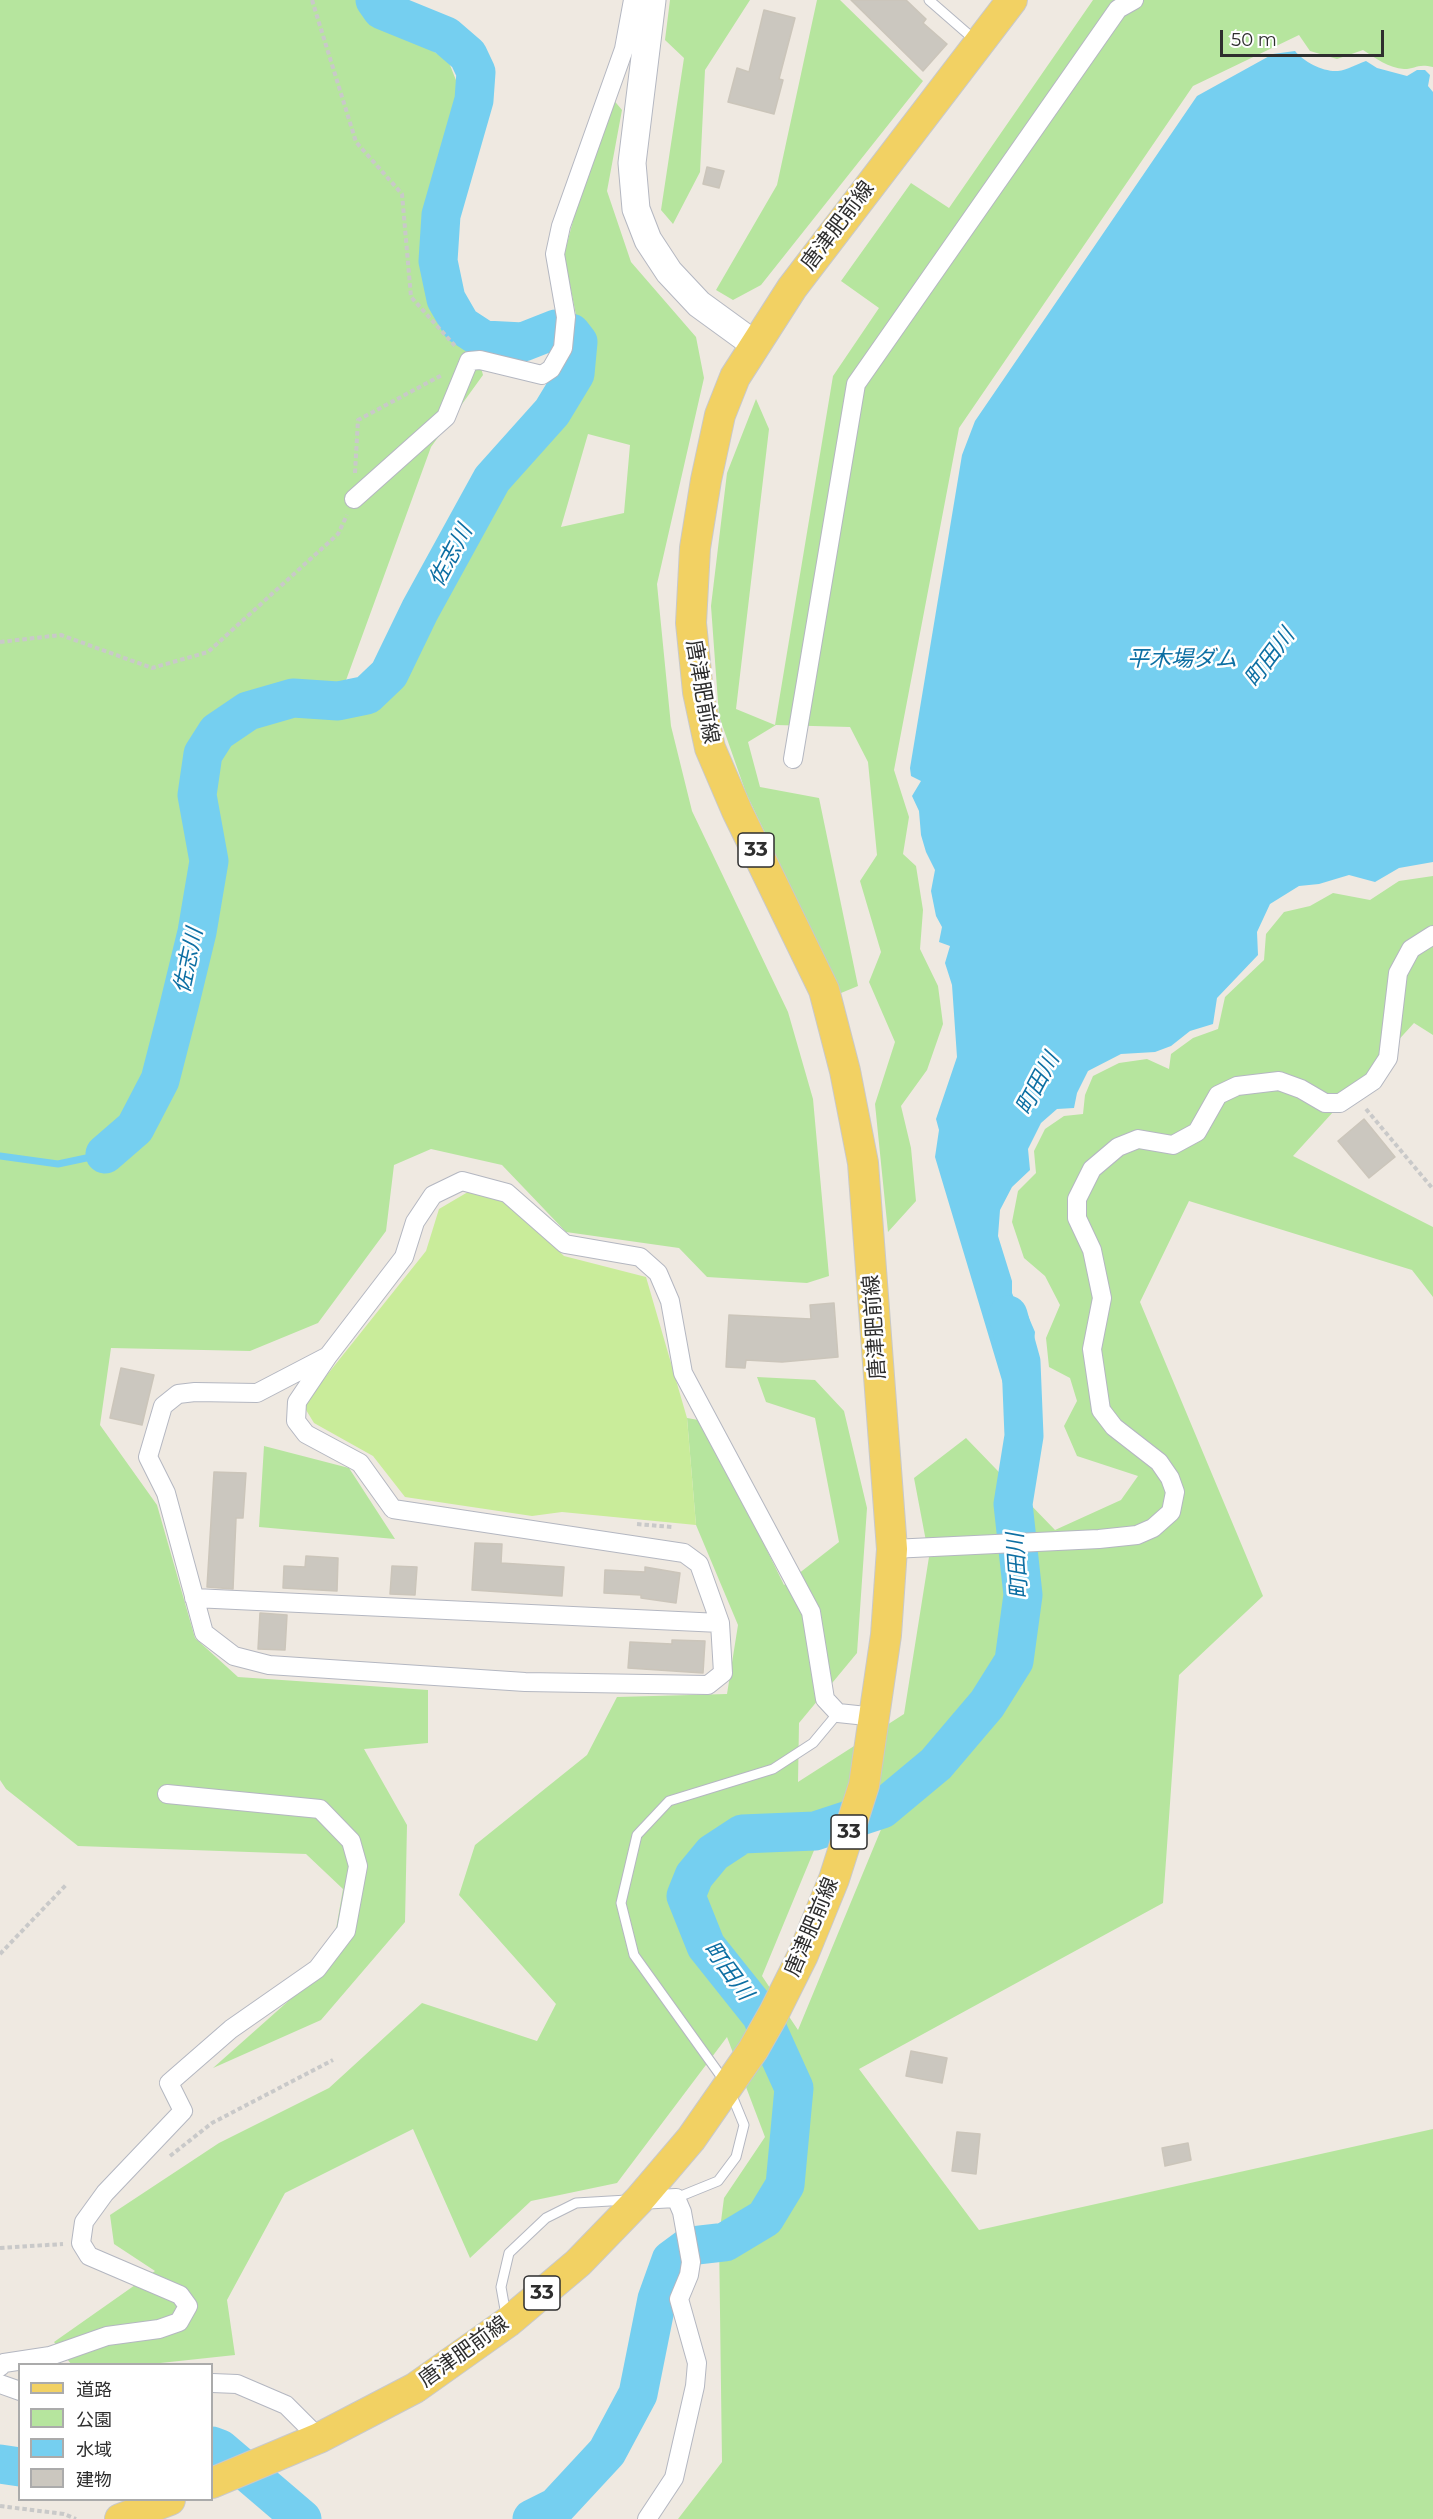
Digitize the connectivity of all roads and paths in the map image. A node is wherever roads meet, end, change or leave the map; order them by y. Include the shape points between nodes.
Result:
1 (312, 0) edge
2 (633, 0) edge
3 (652, 0) edge
4 (929, 0) edge
5 (1012, 0) edge
6 (1134, 0) edge
7 (978, 43) junction
8 (754, 344) junction
9 (469, 361) junction
10 (354, 499) junction
11 (0, 642) edge
12 (793, 759) dead end
13 (1433, 935) edge
14 (1354, 1094) junction
15 (1433, 1189) edge
16 (328, 1356) junction
17 (892, 1549) junction
18 (194, 1598) junction
19 (720, 1623) junction
20 (838, 1713) junction
21 (876, 1717) junction
22 (167, 1794) dead end
23 (66, 1885) dead end
24 (0, 1954) edge
25 (333, 2060) dead end
26 (728, 2086) junction
27 (166, 2158) dead end
28 (676, 2198) junction
29 (639, 2200) junction
30 (81, 2243) junction
31 (0, 2248) edge
32 (508, 2322) junction
33 (0, 2367) edge
34 (213, 2383) edge
35 (0, 2384) edge
36 (18, 2390) edge
37 (319, 2438) junction
38 (219, 2480) edge
39 (165, 2501) edge
40 (0, 2506) edge
41 (76, 2519) edge
42 (120, 2519) edge
43 (647, 2519) edge

1 - 9 path via 356,142 402,194 411,297
2 - 9 street via 624,49 561,226 555,254 566,317 563,348 551,369 542,375 480,360
3 - 8 street via 632,163 636,209 648,240 669,273 699,304
4 - 7 lane
5 - 7 main road, 唐津肥前線 / 33
6 - 12 street via 1118,9 856,384
7 - 8 main road, 唐津肥前線 / 33
8 - 17 main road, 唐津肥前線 / 33 via 720,415 695,548 691,623 698,692 710,748 737,812 824,990 845,1071 863,1163
9 - 10 street via 446,417
9 - 10 path via 358,420
10 - 11 path via 338,534 208,652 152,668 61,635
13 - 14 street via 1411,949 1398,973 1388,1058 1373,1082
14 - 15 path
14 - 17 street via 1340,1103 1325,1103 1279,1081 1237,1086 1218,1095 1197,1132 1173,1145 1138,1139 1118,1147 1092,1169 1077,1199 1077,1218 1092,1250 1102,1298 1092,1348 1101,1410 1114,1427 1159,1462 1170,1478 1175,1492 1171,1512 1154,1528 1137,1535
16 - 18 street via 257,1393 178,1394 164,1406 148,1457 166,1493
16 - 19 street via 297,1401 296,1421 306,1434 360,1463 393,1509 684,1553 699,1563
16 - 20 street via 404,1257 415,1222 433,1195 462,1181 507,1193 565,1244 640,1257 658,1273 670,1301 683,1373 811,1612 825,1699
17 - 21 main road, 唐津肥前線 / 33
18 - 19 street
18 - 19 street via 204,1633 234,1656 269,1665 525,1682 708,1685 723,1673
20 - 21 street
20 - 26 lane via 813,1743 773,1769 669,1801 637,1835 621,1903 634,1955
21 - 26 main road, 唐津肥前線 / 33 via 864,1785 834,1879 774,2013
22 - 30 street via 320,1809 351,1841 358,1866 346,1931 317,1969 231,2029 170,2083 183,2111 105,2193 84,2222
23 - 24 path
25 - 27 path via 212,2123
26 - 28 lane via 744,2125 736,2157 718,2181
26 - 29 main road, 唐津肥前線 / 33 via 691,2139
28 - 29 street
28 - 43 street via 691,2262 679,2300 697,2363 695,2386 674,2478
29 - 32 main road, 唐津肥前線 / 33 via 578,2263
29 - 32 lane via 576,2204 546,2218 509,2253 501,2287
30 - 31 path
30 - 33 street via 89,2256 180,2295 189,2306 179,2322 159,2329 107,2336 50,2356 4,2363
32 - 37 main road, 唐津肥前線 / 33 via 415,2388
34 - 37 street via 237,2384 286,2405
35 - 36 street
37 - 38 main road, 唐津肥前線 / 33
39 - 42 main road
40 - 41 path

